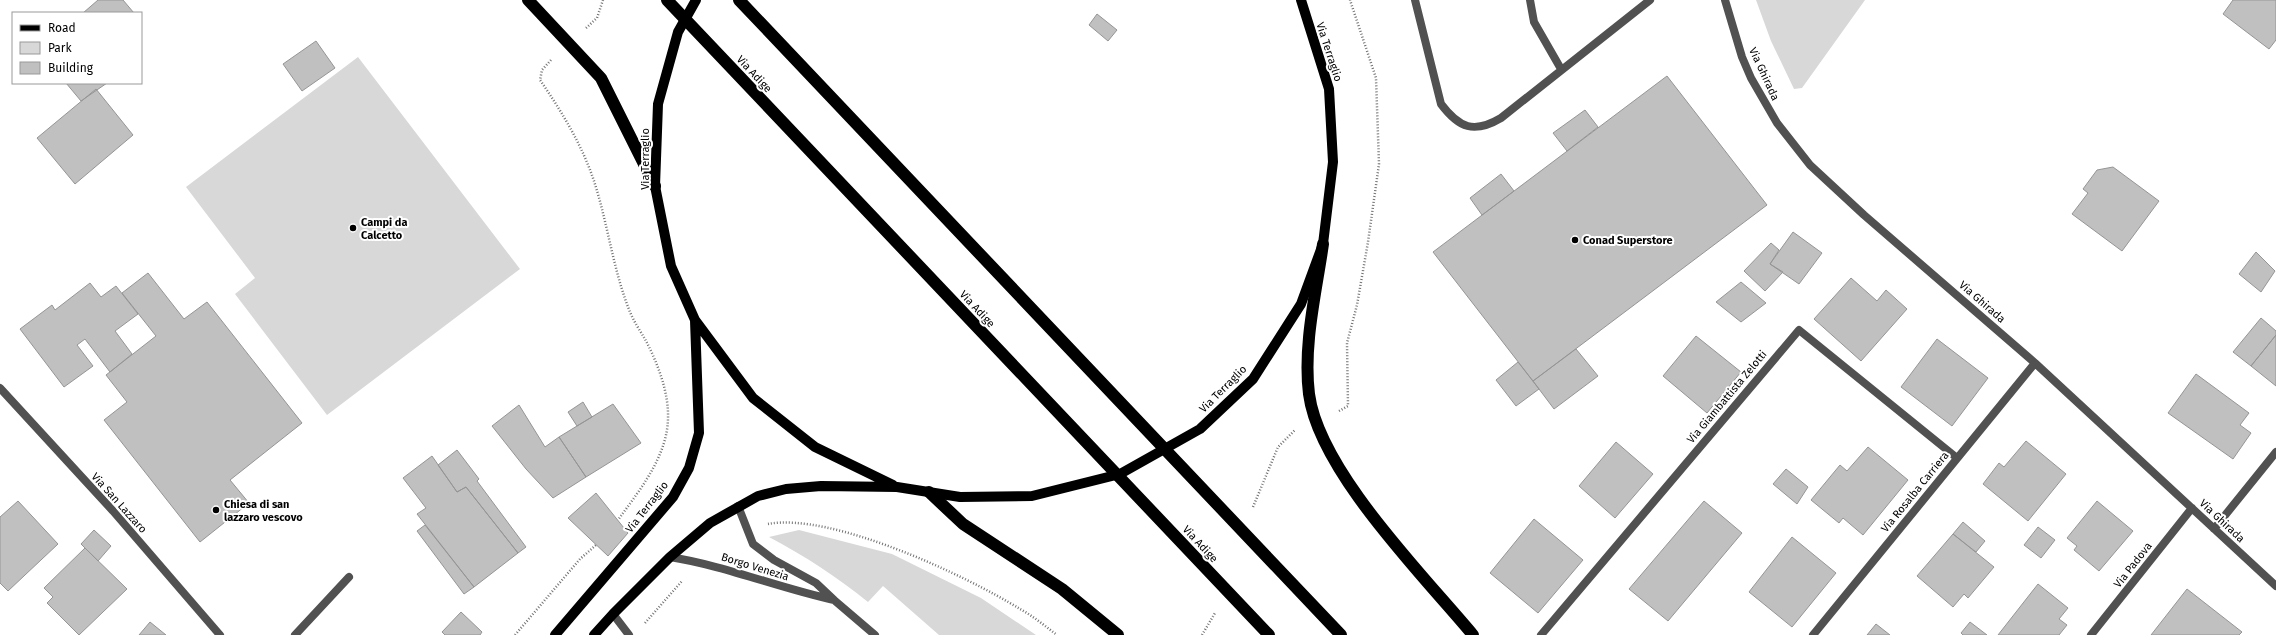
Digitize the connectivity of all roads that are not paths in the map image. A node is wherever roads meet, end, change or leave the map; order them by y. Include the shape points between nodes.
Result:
1 (528, 0) edge
2 (666, 0) edge
3 (696, 0) edge
4 (739, 0) edge
5 (1293, 0) edge
6 (1301, 0) edge
7 (1415, 0) edge
8 (1530, 0) edge
9 (1650, 0) edge
10 (1725, 0) edge
11 (1638, 3) edge
12 (1306, 18) junction
13 (1561, 69) junction
14 (655, 186) junction
15 (1323, 244) junction
16 (695, 320) junction
17 (2035, 363) junction
18 (0, 388) edge
19 (2276, 452) edge
20 (1957, 458) junction
21 (897, 486) junction
22 (929, 492) junction
23 (738, 506) junction
24 (2192, 508) junction
25 (2214, 529) junction
26 (670, 557) junction
27 (349, 578) dead end
28 (2276, 586) edge
29 (834, 600) junction
30 (612, 614) junction
31 (1540, 634) edge
32 (220, 635) edge
33 (295, 635) edge
34 (555, 635) edge
35 (594, 635) edge
36 (629, 635) edge
37 (875, 635) edge
38 (1118, 635) edge
39 (1269, 635) edge
40 (1341, 635) edge
41 (1473, 635) edge
42 (1813, 635) edge
43 (2091, 635) edge

1 - 14 highway via 601,78
2 - 39 highway, Via Adige
3 - 14 main road, Via Terraglio via 678,32 658,104
4 - 40 highway
5 - 12 main road, Via Terraglio
6 - 12 main road, Via Terraglio
7 - 13 street via 1441,104 1450,116 1461,124 1474,128 1488,126
8 - 13 street via 1534,22
9 - 11 street
10 - 17 street, Via Ghirada via 1742,58 1751,78 1777,124 1793,146 1858,210
11 - 13 street
12 - 15 main road, Via Terraglio via 1329,89 1333,162
14 - 16 main road, Via Terraglio via 671,266
15 - 22 main road, Via Terraglio via 1301,304 1253,379 1200,429 1120,474 1032,496 960,497
15 - 41 highway via 1308,349 1309,395 1316,420 1339,467 1365,508
16 - 21 main road, Via Terraglio via 753,398 815,446
16 - 34 main road, Via Terraglio via 699,433 689,468 673,496
17 - 20 street, Via Rosalba Carriera
17 - 24 street, Via Ghirada
18 - 32 street, Via San Lazzaro via 113,511
19 - 25 street
20 - 31 street, Via Giambattista Zelotti via 1798,330
20 - 42 street, Via Rosalba Carriera
21 - 22 main road, Via Terraglio
21 - 23 main road, Via Terraglio via 821,486 786,489 758,496
22 - 38 highway via 963,524 1062,589
23 - 26 main road, Via Terraglio via 710,523
23 - 29 street, Borgo Venezia via 753,544 774,560 816,582
24 - 25 street, Via Ghirada
24 - 43 street, Via Padova
25 - 28 street, Via Ghirada
26 - 29 street, Borgo Venezia via 702,562
26 - 30 main road, Via Terraglio
27 - 33 street
29 - 37 street, Borgo Venezia
30 - 35 main road, Via Terraglio
30 - 36 street

